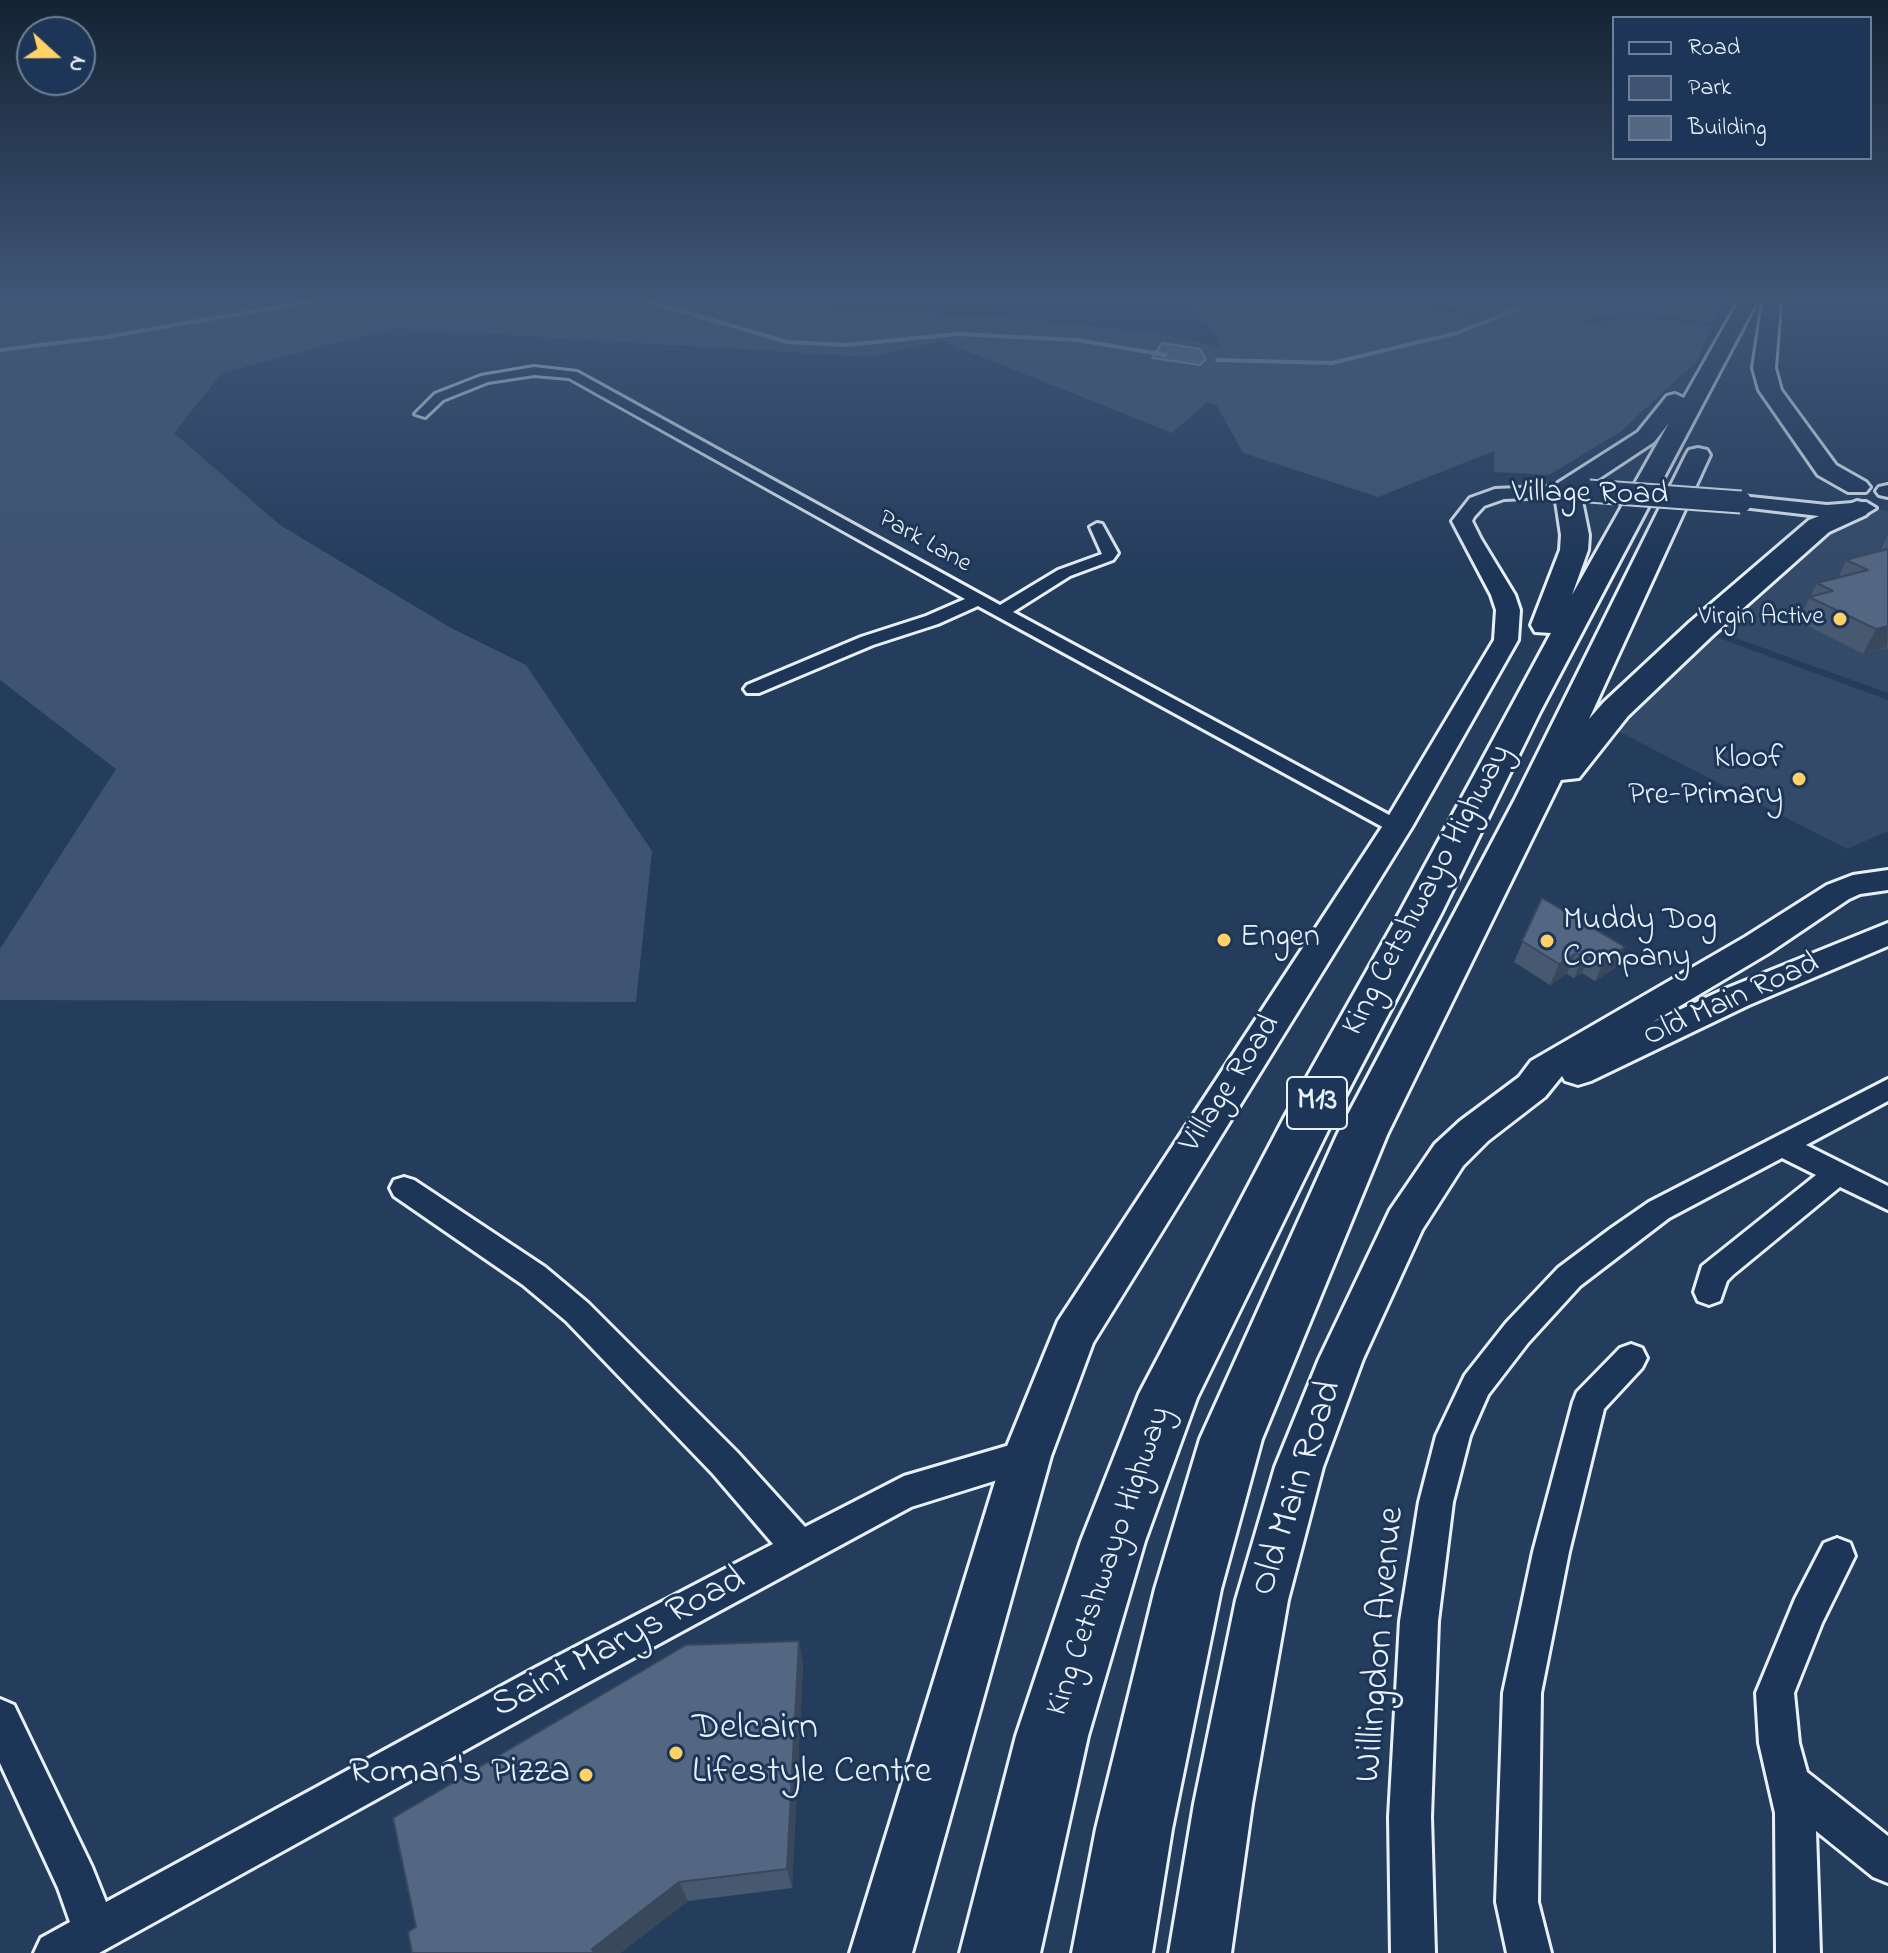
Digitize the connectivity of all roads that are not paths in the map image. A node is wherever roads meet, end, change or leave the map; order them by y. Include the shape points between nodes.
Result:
1 (451, 392) edge
2 (601, 392) edge
3 (1682, 392) edge
4 (1711, 392) edge
5 (1772, 392) edge
6 (421, 414) dead end
7 (1711, 427) dead end
8 (1567, 495) junction
9 (1888, 496) edge
10 (1855, 500) junction
11 (1097, 527) dead end
12 (978, 600) junction
13 (1001, 612) junction
14 (753, 689) dead end
15 (1523, 712) junction
16 (1533, 801) junction
17 (1397, 827) junction
18 (1888, 880) edge
19 (1829, 898) junction
20 (1767, 926) junction
21 (1888, 932) edge
22 (1846, 952) junction
23 (1532, 1087) junction
24 (1888, 1089) edge
25 (1782, 1145) junction
26 (1838, 1173) junction
27 (404, 1188) dead end
28 (1888, 1199) edge
29 (1709, 1292) dead end
30 (1631, 1358) dead end
31 (1027, 1456) junction
32 (800, 1548) junction
33 (1837, 1556) dead end
34 (0, 1719) edge
35 (1791, 1785) junction
36 (1888, 1862) edge
37 (95, 1932) junction
38 (56, 1953) edge
39 (881, 1953) edge
40 (1000, 1953) edge
41 (1112, 1953) edge
42 (1200, 1953) edge
43 (1413, 1953) edge
44 (1529, 1953) edge
45 (1798, 1953) edge

1 - 6 street, Park Lane
2 - 12 street, Park Lane
3 - 8 highway via 1646,437 1570,483
4 - 15 highway, King Cetshwayo Highway / M13
5 - 10 highway
7 - 16 highway, King Cetshwayo Highway / M13
8 - 10 street, Village Road, bridge via 1827,511
8 - 15 highway via 1574,550 1531,662
8 - 17 street, Village Road via 1492,496 1465,515 1462,521 1470,539 1508,610 1506,640
9 - 10 street, Village Road
10 - 16 highway via 1701,629 1616,709
11 - 13 street via 1108,557 1064,573
12 - 13 street, Park Lane
12 - 14 street
13 - 17 street, Park Lane
15 - 40 highway, King Cetshwayo Highway / M13 via 1169,1394 1113,1541 1052,1736
16 - 41 highway, King Cetshwayo Highway / M13 via 1362,1135 1231,1439 1188,1589
17 - 31 street, Village Road via 1085,1313
18 - 19 street, Old Main Road via 1853,885
19 - 20 street, Old Main Road
19 - 21 street via 1845,920
20 - 22 street via 1802,943
20 - 23 street, Old Main Road via 1544,1070
21 - 22 street, Old Main Road
22 - 23 street, Old Main Road via 1596,1065
23 - 42 street, Old Main Road via 1449,1155 1405,1222 1341,1359 1299,1467 1262,1600
24 - 25 street, Willingdon Avenue
25 - 26 street
25 - 43 street, Willingdon Avenue via 1659,1210 1569,1277 1517,1333 1476,1385 1464,1410 1436,1502 1419,1621 1410,1817
26 - 28 street
26 - 29 street via 1722,1266 1713,1275
27 - 32 street via 534,1276 577,1312
30 - 44 street via 1589,1402 1522,1693 1517,1902
31 - 32 street, Saint Marys Road via 904,1493
31 - 39 street, Village Road
32 - 37 street, Saint Marys Road
33 - 35 street via 1775,1693 1779,1743
34 - 37 street
35 - 36 street
35 - 45 street
37 - 38 street, Saint Marys Road

